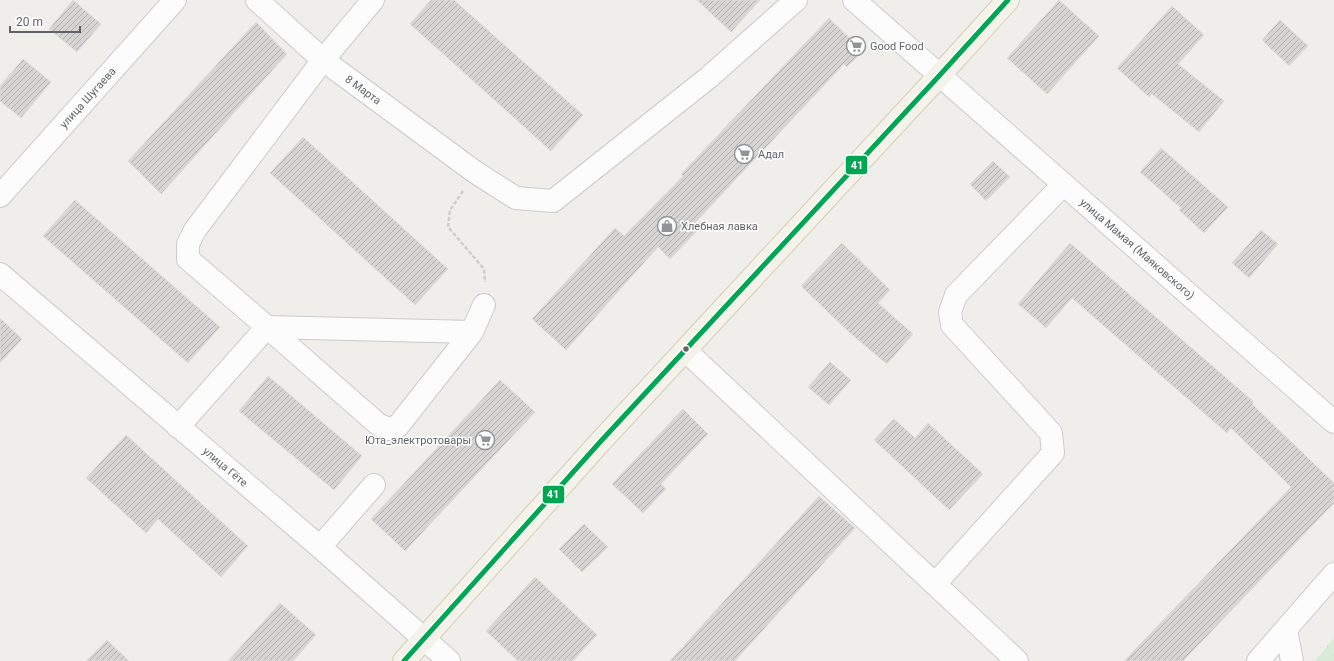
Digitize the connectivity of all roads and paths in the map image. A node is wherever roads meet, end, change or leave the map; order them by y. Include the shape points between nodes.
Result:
1 (175, 0) edge
2 (257, 0) edge
3 (373, 0) edge
4 (796, 0) edge
5 (854, 0) edge
6 (1008, 0) edge
7 (323, 60) junction
8 (940, 76) junction
9 (475, 172) junction
10 (1063, 184) junction
11 (0, 196) edge
12 (0, 274) edge
13 (484, 305) joint
14 (267, 327) junction
15 (472, 332) junction
16 (686, 350) junction
17 (1334, 422) edge
18 (178, 427) junction
19 (374, 485) dead end
20 (320, 548) junction
21 (1334, 574) edge
22 (935, 584) junction
23 (1286, 630) junction
24 (425, 638) junction
25 (404, 661) edge
26 (449, 661) edge
27 (1017, 661) edge
28 (1258, 661) edge
29 (1292, 661) edge

1 - 11 street, улица Шугаева
2 - 7 street, 8 Марта
3 - 7 street
4 - 9 street, 8 Марта via 708,78 553,201 516,198
5 - 8 street, улица Мамая (Маяковского)
6 - 8 main road
7 - 9 street, 8 Марта
7 - 14 street via 195,230 188,244 188,259
8 - 10 street, улица Мамая (Маяковского)
8 - 16 main road
9 - 13 path via 450,210 448,227 484,269
10 - 17 street, улица Мамая (Маяковского)
10 - 22 street via 956,295 950,312 952,325 1051,433 1053,453
12 - 18 street, улица Гёте
13 - 15 street
14 - 15 street
14 - 15 street via 379,425 389,429 398,426
14 - 18 street
16 - 22 street
16 - 24 main road
18 - 20 street, улица Гёте
19 - 20 street
20 - 24 street, улица Гёте
21 - 23 street
22 - 27 street
23 - 28 street
23 - 29 street
24 - 25 main road
24 - 26 street, улица Гёте

